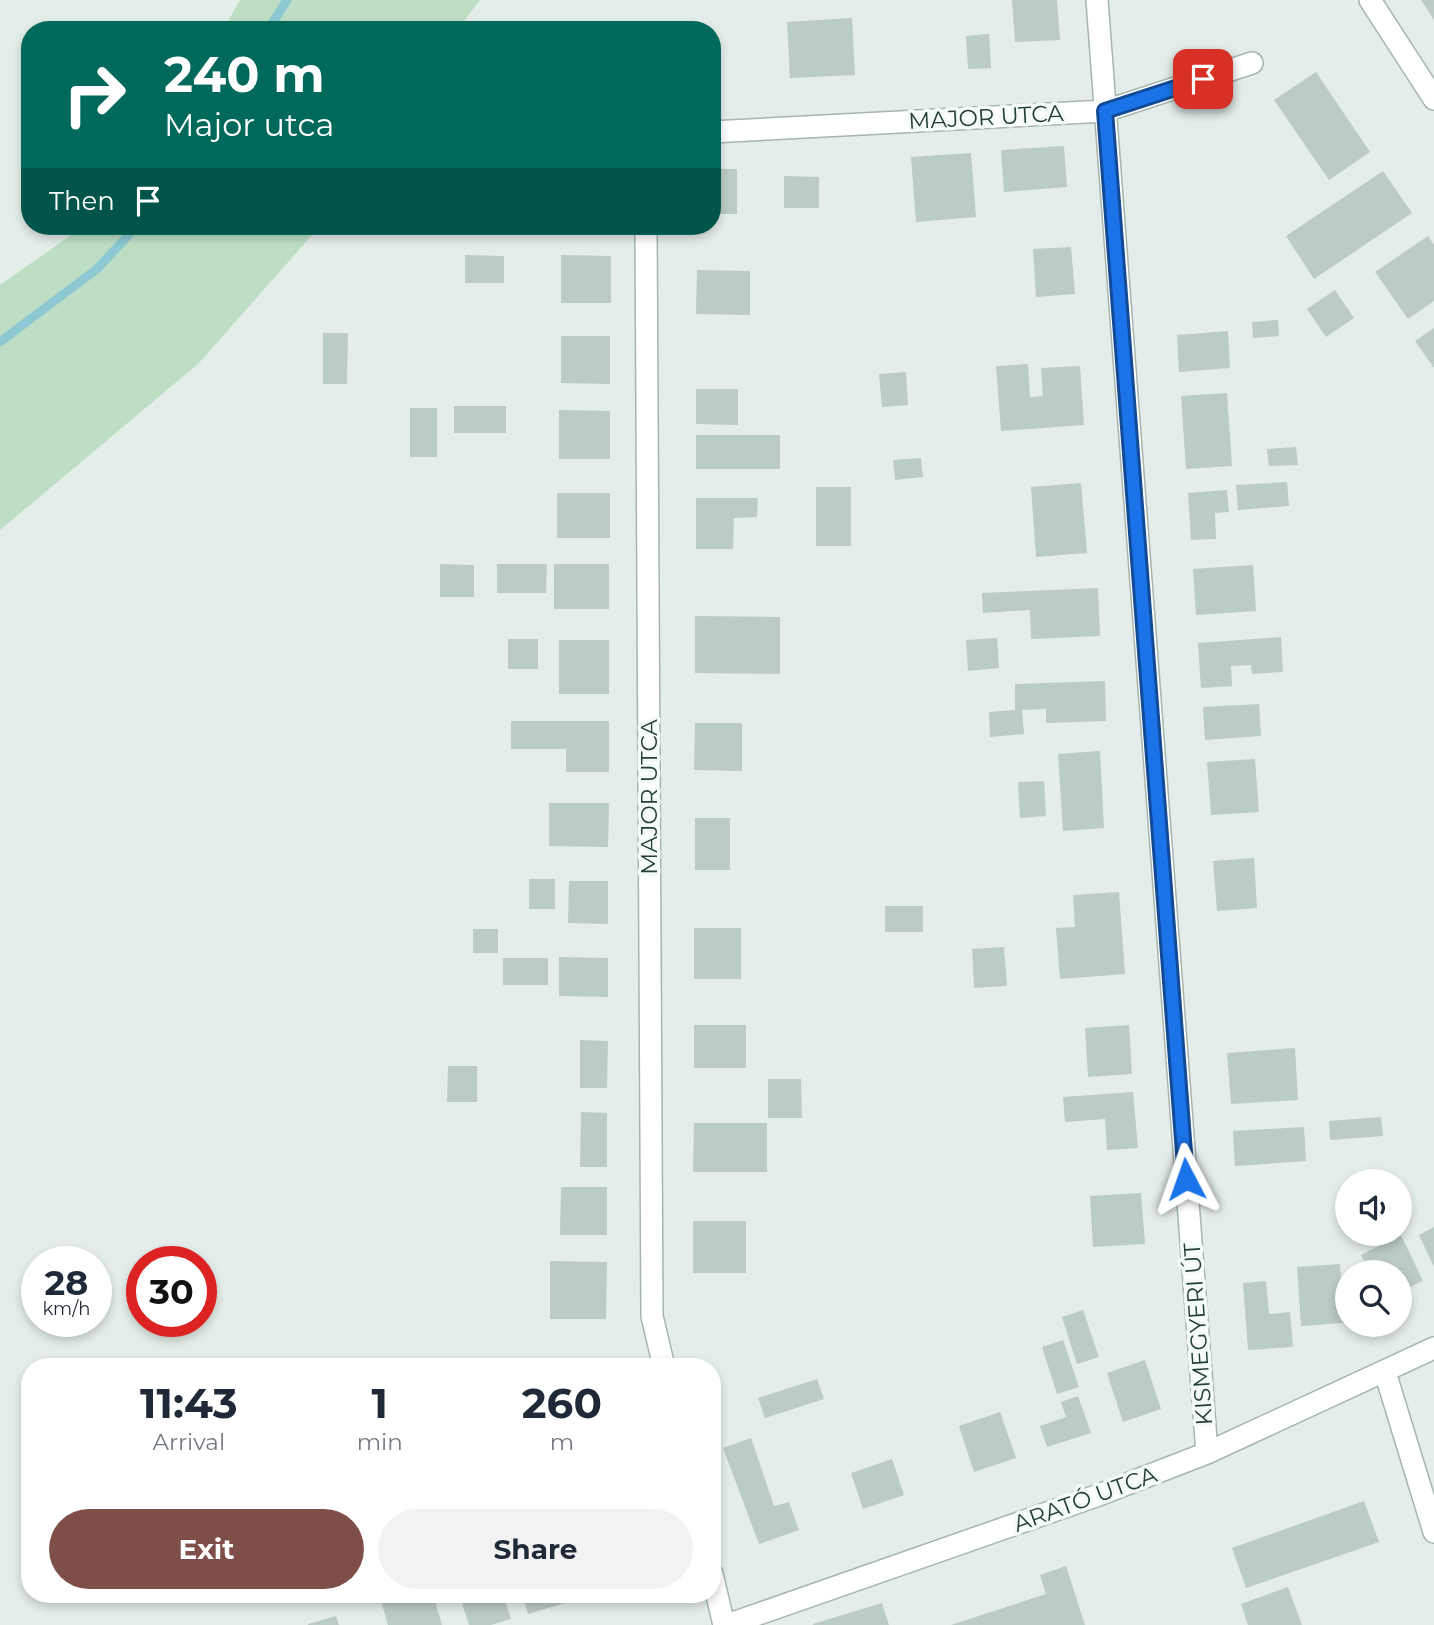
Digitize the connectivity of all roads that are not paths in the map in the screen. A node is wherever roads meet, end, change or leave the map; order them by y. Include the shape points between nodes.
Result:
1 (1097, 0) edge
2 (1370, 0) edge
3 (1252, 63) dead end
4 (1434, 99) edge
5 (1105, 111) junction
6 (721, 132) edge
7 (646, 235) edge
8 (1434, 1348) edge
9 (662, 1358) edge
10 (1385, 1372) junction
11 (1207, 1453) junction
12 (1434, 1532) edge
13 (720, 1603) edge
14 (726, 1625) edge

1 - 5 street, KISMEGYERI ÚT
2 - 4 street
3 - 5 street, MAJOR UTCA
5 - 6 street, MAJOR UTCA
5 - 11 street, KISMEGYERI ÚT
7 - 9 street, MAJOR UTCA via 652,1316
8 - 10 street, ARATÓ UTCA
10 - 11 street, ARATÓ UTCA
10 - 12 street
11 - 14 street, ARATÓ UTCA
13 - 14 street

